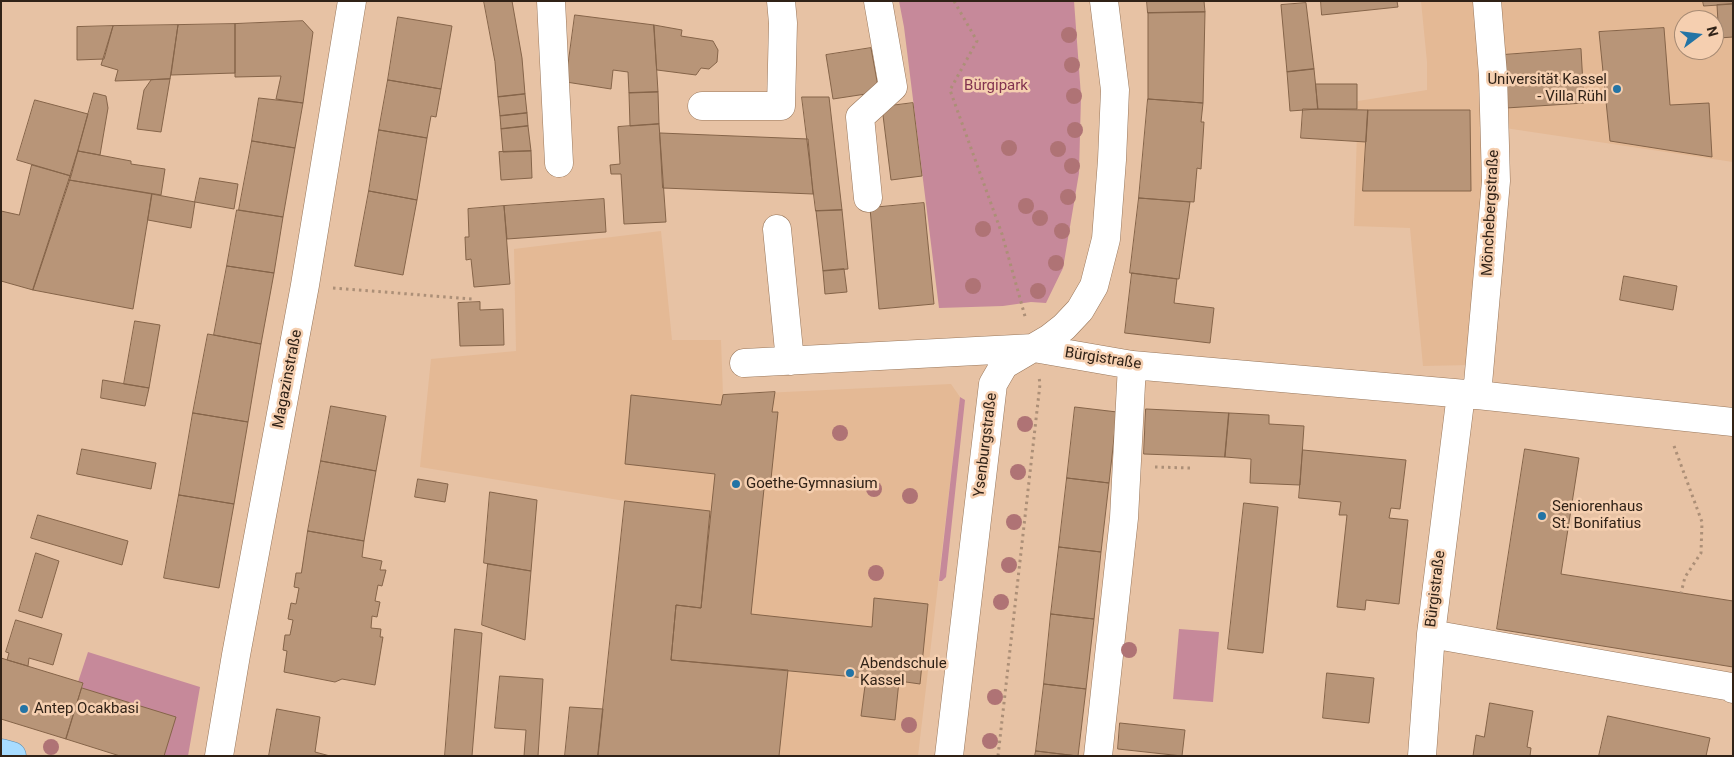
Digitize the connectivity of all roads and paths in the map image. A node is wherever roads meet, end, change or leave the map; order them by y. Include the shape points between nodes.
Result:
1 (352, 1) edge
2 (551, 1) edge
3 (781, 1) edge
4 (878, 1) edge
5 (954, 1) edge
6 (1104, 1) edge
7 (1487, 1) edge
8 (702, 106) dead end
9 (559, 163) dead end
10 (868, 198) dead end
11 (776, 229) dead end
12 (305, 285) junction
13 (472, 299) dead end
14 (1034, 348) junction
15 (790, 361) junction
16 (744, 363) dead end
17 (1132, 366) junction
18 (1469, 394) junction
19 (1662, 415) junction
20 (1733, 422) edge
21 (1127, 466) junction
22 (1190, 468) dead end
23 (1681, 593) dead end
24 (1431, 634) junction
25 (1733, 689) edge
26 (1, 752) edge
27 (12, 756) edge
28 (219, 756) edge
29 (949, 756) edge
30 (998, 756) edge
31 (1098, 756) edge
32 (1422, 756) edge

1 - 12 street, Magazinstraße
2 - 9 street
3 - 8 street via 784,23 781,106
4 - 10 street via 893,87 860,117
5 - 14 path via 977,41 950,90 1002,234
6 - 14 street, Ysenburgstraße via 1115,90 1106,239 1094,286 1080,310 1064,327
7 - 18 street, Mönchebergstraße via 1494,75 1496,181
11 - 15 street
12 - 13 path
12 - 28 street, Magazinstraße
14 - 15 street, Bürgistraße
14 - 17 street, Bürgistraße
14 - 29 street, Ysenburgstraße via 1004,365 993,384
14 - 30 path via 1040,384
15 - 16 street, Bürgistraße
17 - 18 street, Bürgistraße
17 - 21 street
18 - 19 street, Bürgistraße
18 - 24 street, Bürgistraße
19 - 20 street, Bürgistraße
19 - 23 path via 1702,522 1701,553 1685,577
21 - 22 path
21 - 31 street
24 - 25 street
24 - 32 street, Bürgistraße
26 - 27 main road

